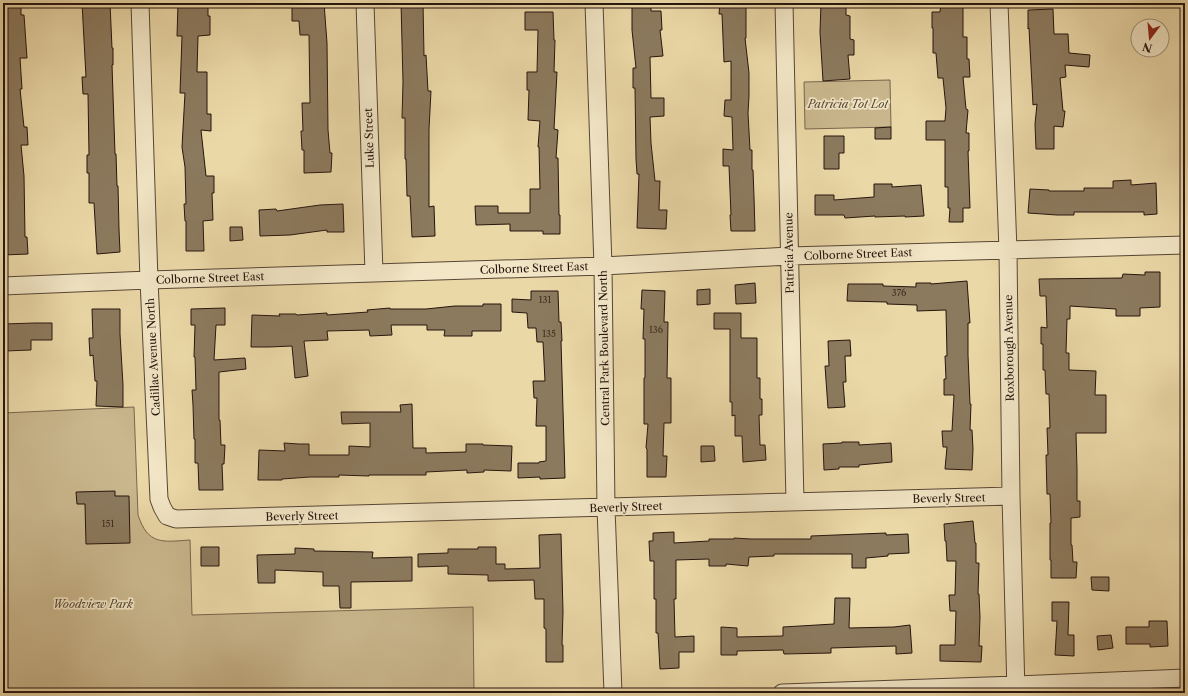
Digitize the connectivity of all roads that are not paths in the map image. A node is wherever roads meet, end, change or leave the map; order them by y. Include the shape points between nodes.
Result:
1 (140, 3) edge
2 (365, 3) edge
3 (594, 3) edge
4 (784, 3) edge
5 (999, 3) edge
6 (1185, 245) edge
7 (1008, 251) junction
8 (789, 256) junction
9 (603, 266) junction
10 (374, 273) junction
11 (149, 280) junction
12 (3, 286) edge
13 (1011, 496) junction
14 (795, 502) junction
15 (606, 508) junction
16 (240, 517) joint
17 (1185, 678) edge
18 (1016, 689) edge
19 (612, 693) edge
20 (782, 693) edge

1 - 11 street, Cadillac Avenue North
2 - 10 street, Luke Street
3 - 9 street, Central Park Boulevard North
4 - 8 street, Patricia Avenue
5 - 7 street, Roxborough Avenue
6 - 7 street, Colborne Street East
7 - 8 street, Colborne Street East
7 - 13 street, Roxborough Avenue
8 - 9 street, Colborne Street East
8 - 14 street, Patricia Avenue
9 - 10 street, Colborne Street East
9 - 15 street, Central Park Boulevard North
10 - 11 street, Colborne Street East
11 - 12 street, Colborne Street East
11 - 16 street, Cadillac Avenue North via 159,499 162,507 167,516 176,519
13 - 14 street, Beverly Street
13 - 18 street, Roxborough Avenue
14 - 15 street, Beverly Street
15 - 16 street, Beverly Street
15 - 19 street, Central Park Boulevard North
17 - 18 street
18 - 20 street

